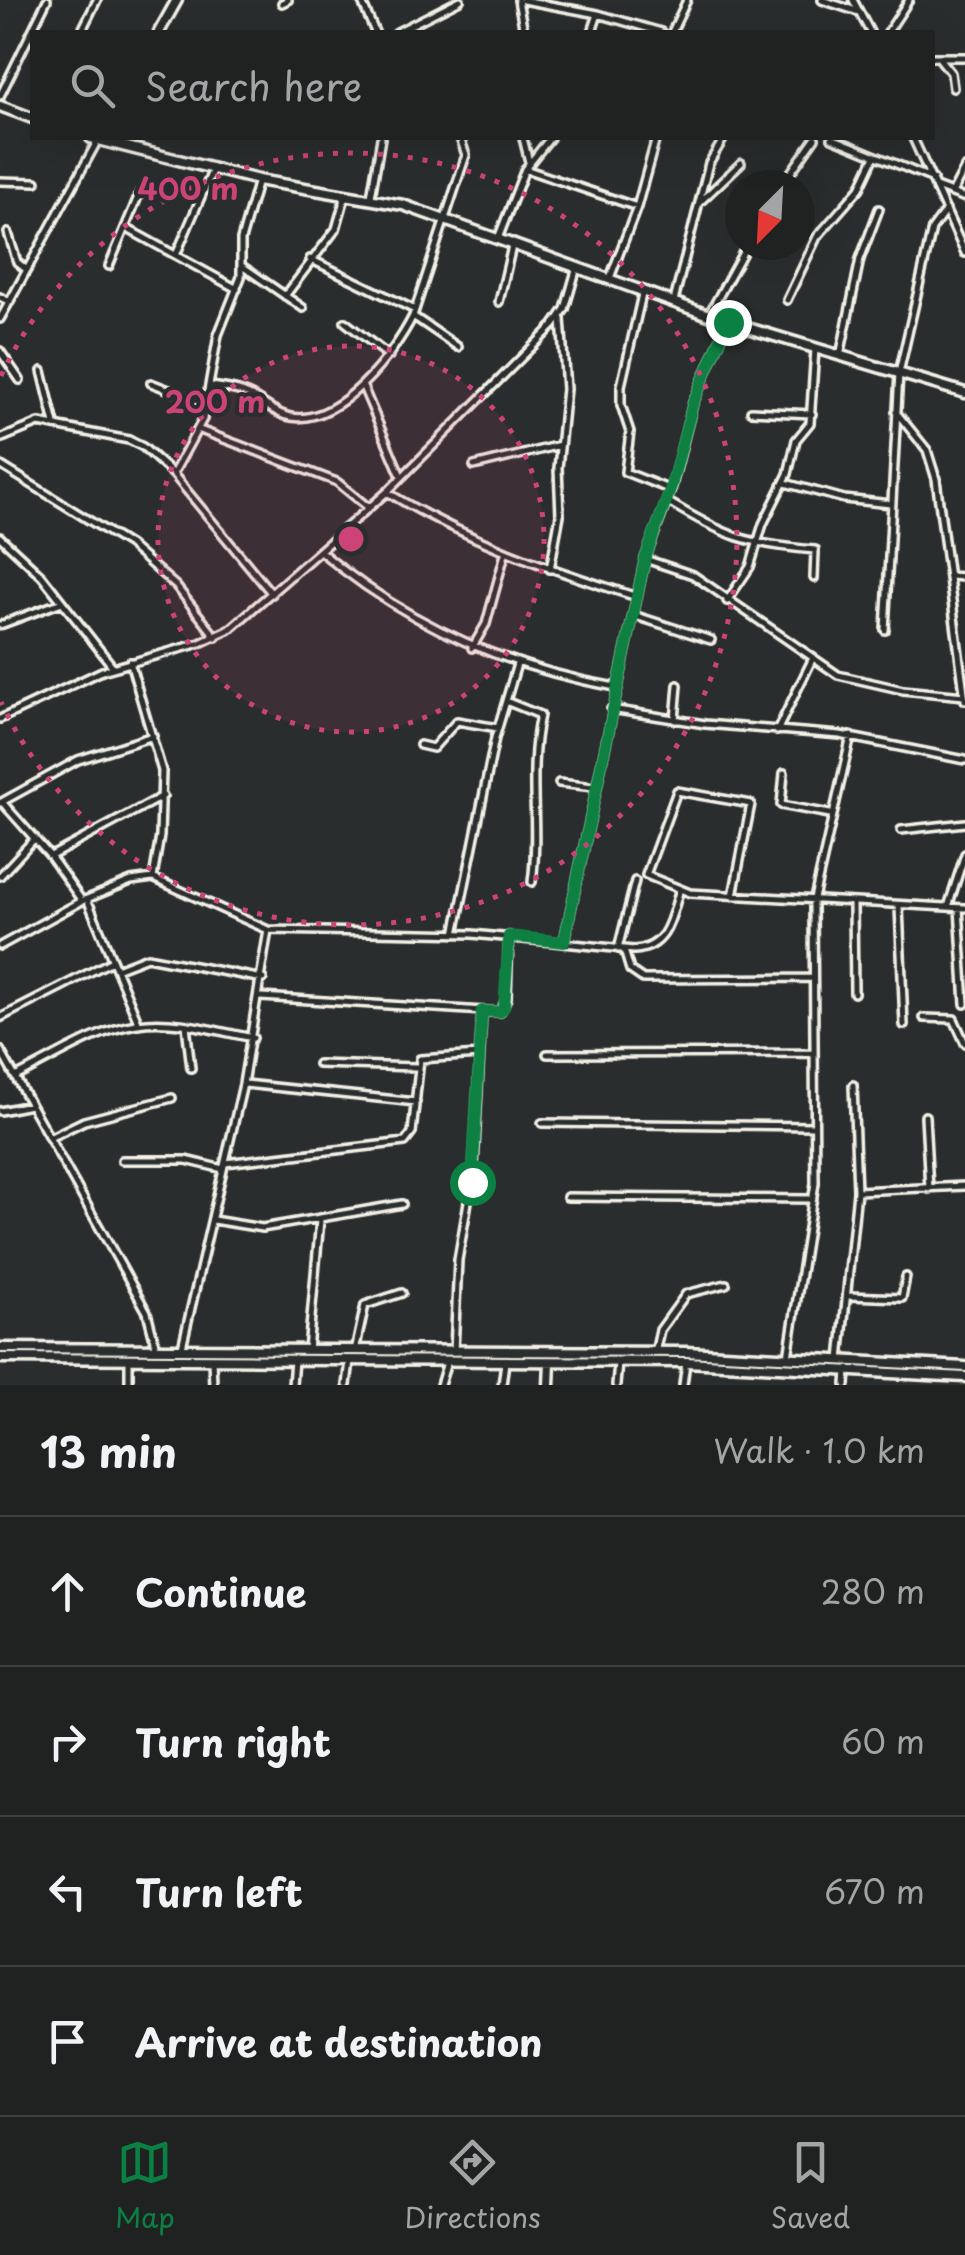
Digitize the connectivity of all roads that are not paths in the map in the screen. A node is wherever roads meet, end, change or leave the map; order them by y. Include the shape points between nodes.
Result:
1 (38, 0) edge
2 (97, 0) edge
3 (177, 0) edge
4 (361, 0) edge
5 (460, 0) edge
6 (521, 0) edge
7 (687, 0) edge
8 (822, 0) edge
9 (909, 0) edge
10 (47, 1) edge
11 (849, 2) edge
12 (598, 14) junction
13 (33, 30) edge
14 (82, 30) edge
15 (160, 30) edge
16 (374, 30) edge
17 (401, 30) edge
18 (524, 30) edge
19 (593, 30) edge
20 (654, 30) edge
21 (673, 30) edge
22 (869, 30) edge
23 (889, 30) edge
24 (30, 35) edge
25 (965, 57) edge
26 (936, 58) edge
27 (953, 88) dead end
28 (0, 96) edge
29 (0, 106) edge
30 (30, 117) edge
31 (95, 140) edge
32 (104, 140) edge
33 (381, 140) edge
34 (461, 140) edge
35 (523, 140) edge
36 (548, 140) edge
37 (655, 140) edge
38 (723, 140) edge
39 (812, 140) edge
40 (836, 140) edge
41 (914, 140) edge
42 (874, 158) junction
43 (741, 163) dead end
44 (527, 166) junction
45 (965, 168) edge
46 (213, 169) junction
47 (792, 170) edge
48 (258, 180) junction
49 (0, 181) edge
50 (36, 182) dead end
51 (934, 183) junction
52 (140, 192) dead end
53 (952, 193) junction
54 (346, 194) junction
55 (371, 197) junction
56 (965, 198) edge
57 (699, 203) junction
58 (637, 207) junction
59 (879, 209) dead end
60 (946, 210) junction
61 (446, 218) junction
62 (126, 228) junction
63 (8, 233) dead end
64 (499, 236) junction
65 (513, 242) junction
66 (965, 253) edge
67 (176, 256) junction
68 (310, 259) junction
69 (739, 260) edge
70 (109, 266) dead end
71 (242, 266) junction
72 (577, 267) junction
73 (28, 270) junction
74 (610, 278) junction
75 (238, 289) junction
76 (644, 290) junction
77 (285, 296) junction
78 (0, 297) edge
79 (674, 300) junction
80 (787, 300) dead end
81 (10, 302) junction
82 (499, 302) dead end
83 (302, 308) dead end
84 (414, 313) junction
85 (708, 314) junction
86 (560, 317) junction
87 (0, 319) edge
88 (345, 322) dead end
89 (728, 322) junction
90 (458, 347) dead end
91 (815, 349) junction
92 (0, 351) edge
93 (389, 356) junction
94 (840, 356) junction
95 (42, 371) dead end
96 (899, 374) junction
97 (20, 380) dead end
98 (151, 382) dead end
99 (211, 386) junction
100 (364, 387) junction
101 (965, 393) edge
102 (206, 404) junction
103 (751, 411) dead end
104 (896, 412) junction
105 (812, 414) junction
106 (55, 424) junction
107 (199, 430) junction
108 (0, 439) edge
109 (560, 445) junction
110 (0, 465) edge
111 (474, 466) dead end
112 (173, 474) junction
113 (401, 477) junction
114 (785, 483) junction
115 (670, 490) junction
116 (387, 492) junction
117 (667, 501) junction
118 (891, 504) junction
119 (368, 508) junction
120 (1, 539) edge
121 (757, 545) junction
122 (320, 551) junction
123 (505, 554) junction
124 (645, 559) junction
125 (550, 569) junction
126 (948, 576) junction
127 (965, 577) edge
128 (814, 578) dead end
129 (272, 594) junction
130 (637, 597) junction
131 (727, 601) junction
132 (62, 602) junction
133 (633, 614) junction
134 (0, 624) edge
135 (886, 630) dead end
136 (956, 631) junction
137 (965, 633) edge
138 (216, 637) junction
139 (711, 640) dead end
140 (472, 648) junction
141 (812, 660) junction
142 (130, 662) junction
143 (517, 664) junction
144 (114, 667) junction
145 (678, 685) dead end
146 (615, 687) junction
147 (965, 698) edge
148 (508, 702) junction
149 (611, 710) junction
150 (0, 719) edge
151 (675, 720) junction
152 (498, 728) junction
153 (777, 731) junction
154 (153, 736) junction
155 (850, 736) junction
156 (420, 744) dead end
157 (965, 760) edge
158 (784, 773) dead end
159 (559, 783) dead end
160 (594, 788) junction
161 (163, 796) junction
162 (0, 802) edge
163 (830, 814) junction
164 (965, 823) edge
165 (901, 830) dead end
166 (35, 838) junction
167 (965, 854) edge
168 (50, 856) junction
169 (0, 876) edge
170 (153, 878) junction
171 (635, 881) dead end
172 (532, 882) dead end
173 (679, 892) junction
174 (733, 896) junction
175 (85, 900) junction
176 (813, 903) junction
177 (853, 904) junction
178 (899, 906) junction
179 (948, 908) junction
180 (962, 908) edge
181 (268, 930) junction
182 (455, 934) junction
183 (509, 936) junction
184 (564, 942) junction
185 (963, 943) edge
186 (0, 946) edge
187 (621, 949) junction
188 (112, 960) junction
189 (116, 969) junction
190 (812, 978) junction
191 (263, 979) junction
192 (854, 992) dead end
193 (260, 997) junction
194 (965, 1004) edge
195 (482, 1011) junction
196 (0, 1018) edge
197 (924, 1018) dead end
198 (139, 1024) junction
199 (186, 1025) junction
200 (904, 1026) dead end
201 (253, 1038) junction
202 (965, 1043) edge
203 (0, 1050) edge
204 (813, 1053) junction
205 (547, 1054) dead end
206 (479, 1055) junction
207 (318, 1064) dead end
208 (416, 1066) junction
209 (191, 1068) dead end
210 (15, 1077) junction
211 (244, 1084) junction
212 (853, 1085) dead end
213 (172, 1098) dead end
214 (416, 1102) junction
215 (30, 1106) junction
216 (0, 1111) edge
217 (925, 1116) dead end
218 (542, 1122) dead end
219 (814, 1126) junction
220 (49, 1138) junction
221 (122, 1160) dead end
222 (224, 1166) junction
223 (965, 1186) edge
224 (930, 1189) junction
225 (856, 1191) junction
226 (566, 1197) dead end
227 (813, 1199) junction
228 (402, 1204) dead end
229 (212, 1220) junction
230 (320, 1220) junction
231 (906, 1277) dead end
232 (726, 1284) dead end
233 (402, 1294) dead end
234 (849, 1296) junction
235 (156, 1347) junction
236 (0, 1348) edge
237 (182, 1348) junction
238 (308, 1350) junction
239 (355, 1351) junction
240 (454, 1352) junction
241 (655, 1353) junction
242 (0, 1358) edge
243 (129, 1358) junction
244 (157, 1358) junction
245 (212, 1358) junction
246 (550, 1358) junction
247 (294, 1360) junction
248 (840, 1360) junction
249 (350, 1361) junction
250 (788, 1361) junction
251 (447, 1362) junction
252 (505, 1362) junction
253 (686, 1362) junction
254 (618, 1363) junction
255 (965, 1367) edge
256 (847, 1371) junction
257 (960, 1380) edge
258 (129, 1385) edge
259 (213, 1385) edge
260 (292, 1385) edge
261 (347, 1385) edge
262 (440, 1385) edge
263 (502, 1385) edge
264 (550, 1385) edge
265 (616, 1385) edge
266 (683, 1385) edge
267 (846, 1385) edge

1 - 10 street
2 - 14 street
3 - 15 main road
4 - 16 street
5 - 17 street
6 - 12 street
6 - 18 street
7 - 21 street
8 - 11 street
9 - 23 street
10 - 13 street
11 - 22 street
12 - 19 street
12 - 20 street
24 - 28 street
25 - 26 street
26 - 27 street via 951,73
29 - 30 main road
31 - 73 street
32 - 46 main road
33 - 55 street
34 - 61 street via 466,156
35 - 44 street
36 - 44 street
37 - 58 street
38 - 57 street
39 - 47 street
40 - 42 street
41 - 51 street
42 - 51 street
42 - 80 street via 860,188 817,237
43 - 57 street
44 - 58 street
44 - 64 street
45 - 53 street
46 - 48 main road
46 - 67 street
48 - 54 main road
48 - 71 street via 241,240
49 - 50 street
51 - 53 street
51 - 60 street
52 - 62 street
53 - 56 street
54 - 55 main road
54 - 68 street via 336,229
55 - 61 main road
57 - 79 street
58 - 74 street
59 - 94 street via 860,260
60 - 66 street
60 - 96 street via 932,229
61 - 64 main road
61 - 84 street
62 - 67 street
62 - 70 street
63 - 73 street via 17,262
64 - 65 main road
65 - 72 main road
65 - 82 street
67 - 75 street
68 - 77 street
68 - 84 street
69 - 85 street
71 - 75 street
71 - 77 street
72 - 74 main road
72 - 86 street
73 - 81 street
74 - 76 main road
75 - 99 street via 218,334
76 - 79 main road
76 - 115 street via 621,386 630,432 625,472
77 - 83 street
78 - 81 street
79 - 85 main road
81 - 87 street
84 - 90 street
84 - 93 street
85 - 89 main road
86 - 109 street via 566,390
86 - 113 street
88 - 93 street
89 - 91 main road
89 - 115 street via 693,403
91 - 94 main road
91 - 105 street
92 - 97 street
93 - 100 street
94 - 96 main road
95 - 106 street
96 - 101 main road
96 - 104 street
98 - 102 street
99 - 100 street via 241,391 291,417 313,414
99 - 102 street
100 - 113 street
102 - 107 street
103 - 105 street
104 - 118 street
104 - 126 street via 932,462
105 - 114 street via 796,440
106 - 108 street via 28,425
106 - 112 street via 129,440
107 - 112 street
107 - 119 street via 337,482
109 - 111 street
109 - 125 street via 560,515
110 - 138 street via 153,564
112 - 129 street
113 - 116 street
114 - 118 street
114 - 121 street
115 - 117 street
116 - 119 street
116 - 123 street
117 - 121 street via 723,535
117 - 124 street
118 - 135 street
119 - 122 street
120 - 132 street
121 - 128 street via 816,550
121 - 131 street
122 - 129 street
122 - 140 street via 368,592
123 - 125 street
123 - 140 street via 486,624
124 - 130 street
124 - 131 street via 693,575
125 - 130 street
126 - 127 street
126 - 136 street
129 - 138 street
130 - 133 street
131 - 141 street
132 - 134 street
132 - 144 street
133 - 139 street
133 - 146 street
136 - 137 street
136 - 147 street
138 - 142 street
140 - 143 street
141 - 147 street via 860,683
141 - 153 street
142 - 144 street
142 - 154 street via 142,718
143 - 146 street
143 - 148 street
144 - 150 street
145 - 151 street
146 - 149 street
148 - 152 street
148 - 172 street via 540,714 531,795 538,840
149 - 151 street
149 - 160 street
151 - 153 street
152 - 156 street via 457,722 433,748
152 - 182 street
153 - 155 street
154 - 161 street
154 - 162 street via 78,760
155 - 157 street
155 - 163 street
158 - 163 street via 781,805
159 - 160 street
160 - 184 street
161 - 168 street
161 - 170 street
162 - 166 street
163 - 176 street
164 - 165 street
166 - 168 street
166 - 169 street
167 - 179 street
168 - 175 street
170 - 175 street
170 - 181 street
171 - 187 street
173 - 174 street
173 - 174 street via 646,874 680,790 751,804
173 - 187 street via 658,942
174 - 176 street
175 - 186 street
175 - 188 street
176 - 177 street
176 - 190 street
177 - 178 street
177 - 192 street
178 - 179 street
178 - 200 street
179 - 180 street
180 - 185 street
181 - 182 street
181 - 191 street
182 - 183 street
183 - 184 street
183 - 195 street via 504,1007
184 - 187 street
185 - 194 street
187 - 190 street via 642,979
188 - 189 street
188 - 196 street
189 - 191 street via 147,957
189 - 198 street
190 - 204 street
191 - 193 street
193 - 195 street
193 - 201 street
195 - 206 street
197 - 202 street via 954,1018
198 - 199 street
198 - 210 street
199 - 201 street
199 - 209 street
201 - 211 street
203 - 210 street
204 - 205 street
204 - 219 street
206 - 208 street via 426,1057
206 - 240 street
207 - 208 street
208 - 214 street
210 - 215 street
211 - 214 street
211 - 222 street
212 - 225 street
213 - 220 street via 84,1121
214 - 222 street via 405,1142
215 - 216 street
215 - 220 street
217 - 224 street
218 - 219 street
219 - 227 street
220 - 235 street via 147,1312
221 - 222 street
222 - 229 street
223 - 224 street
224 - 225 street
225 - 234 street
226 - 227 street
227 - 250 street
228 - 230 street
229 - 230 street via 250,1228
229 - 237 street
230 - 238 street
231 - 234 street via 902,1298
232 - 241 street via 686,1294 660,1330
233 - 239 street via 365,1305
234 - 248 street
235 - 236 main road
235 - 237 main road
235 - 244 street
237 - 238 main road
238 - 239 main road
239 - 240 main road
240 - 246 main road
241 - 246 main road
241 - 250 main road
242 - 243 main road
243 - 244 main road
243 - 258 street
244 - 245 main road
245 - 247 main road
245 - 259 street
246 - 252 main road
246 - 254 main road
246 - 264 main road
247 - 249 main road
247 - 260 street
248 - 250 main road
248 - 255 main road
249 - 251 main road
249 - 261 street
250 - 253 main road
250 - 256 main road
251 - 252 main road
251 - 262 street
252 - 263 street
253 - 254 main road
253 - 266 street
254 - 265 street
256 - 257 main road
256 - 267 street

